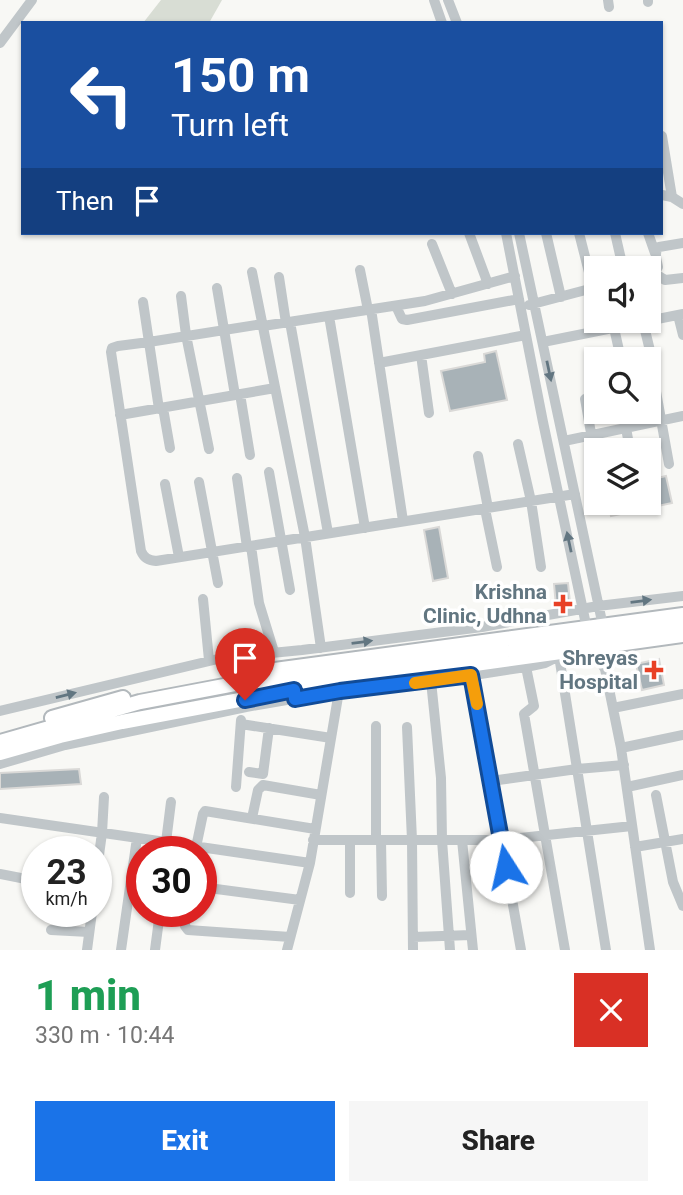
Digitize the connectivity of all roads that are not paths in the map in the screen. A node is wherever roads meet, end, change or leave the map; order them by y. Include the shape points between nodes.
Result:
1 (32, 0) edge
2 (434, 0) edge
3 (448, 0) edge
4 (441, 21) edge
5 (456, 21) edge
6 (0, 43) edge
7 (663, 148) edge
8 (667, 196) edge
9 (683, 204) edge
10 (470, 235) edge
11 (506, 235) edge
12 (519, 235) edge
13 (546, 235) edge
14 (580, 235) edge
15 (615, 235) edge
16 (649, 235) edge
17 (683, 243) edge
18 (432, 244) dead end
19 (655, 253) junction
20 (586, 256) edge
21 (620, 256) edge
22 (656, 256) edge
23 (360, 270) dead end
24 (252, 272) dead end
25 (515, 276) junction
26 (279, 277) dead end
27 (661, 278) edge
28 (683, 278) edge
29 (488, 284) junction
30 (218, 288) dead end
31 (584, 290) edge
32 (452, 294) junction
33 (181, 296) dead end
34 (561, 296) junction
35 (143, 302) dead end
36 (520, 303) junction
37 (535, 304) junction
38 (396, 306) junction
39 (369, 310) junction
40 (680, 314) edge
41 (329, 316) junction
42 (661, 317) edge
43 (288, 322) junction
44 (263, 325) junction
45 (225, 330) junction
46 (589, 333) edge
47 (186, 335) junction
48 (526, 335) junction
49 (683, 335) edge
50 (149, 342) junction
51 (543, 342) junction
52 (421, 355) junction
53 (379, 363) junction
54 (275, 388) junction
55 (238, 394) junction
56 (198, 401) junction
57 (161, 409) junction
58 (429, 414) dead end
59 (121, 415) junction
60 (661, 416) edge
61 (683, 416) edge
62 (662, 421) junction
63 (589, 424) edge
64 (626, 428) junction
65 (591, 435) junction
66 (592, 438) edge
67 (628, 438) edge
68 (564, 441) junction
69 (518, 444) dead end
70 (170, 448) dead end
71 (209, 449) dead end
72 (250, 456) dead end
73 (478, 456) dead end
74 (669, 464) dead end
75 (269, 472) dead end
76 (237, 478) dead end
77 (199, 482) dead end
78 (165, 484) dead end
79 (575, 494) junction
80 (559, 497) junction
81 (531, 501) junction
82 (486, 508) junction
83 (403, 522) junction
84 (365, 528) junction
85 (328, 533) junction
86 (305, 537) junction
87 (282, 541) junction
88 (249, 546) junction
89 (213, 552) junction
90 (179, 557) junction
91 (497, 567) dead end
92 (541, 567) dead end
93 (218, 583) dead end
94 (290, 590) dead end
95 (683, 596) edge
96 (203, 599) dead end
97 (598, 606) junction
98 (583, 609) junction
99 (683, 615) edge
100 (683, 625) edge
101 (605, 635) junction
102 (683, 635) edge
103 (589, 638) junction
104 (321, 648) junction
105 (274, 652) junction
106 (564, 653) junction
107 (209, 660) junction
108 (526, 667) junction
109 (605, 669) junction
110 (471, 675) junction
111 (431, 681) junction
112 (295, 689) junction
113 (340, 691) junction
114 (683, 694) edge
115 (242, 708) junction
116 (613, 708) junction
117 (0, 711) edge
118 (241, 724) junction
119 (376, 726) dead end
120 (407, 727) dead end
121 (269, 728) junction
122 (0, 733) edge
123 (683, 735) edge
124 (331, 738) junction
125 (0, 742) edge
126 (621, 748) junction
127 (0, 753) edge
128 (0, 764) edge
129 (624, 765) junction
130 (577, 769) junction
131 (249, 772) dead end
132 (535, 775) junction
133 (683, 775) edge
134 (491, 781) junction
135 (236, 787) dead end
136 (627, 787) junction
137 (656, 794) dead end
138 (321, 795) junction
139 (104, 797) dead end
140 (171, 802) dead end
141 (0, 818) edge
142 (252, 818) junction
143 (632, 825) junction
144 (587, 830) junction
145 (102, 833) junction
146 (314, 834) junction
147 (545, 835) junction
148 (102, 836) edge
149 (126, 836) edge
150 (169, 836) edge
151 (199, 836) edge
152 (683, 839) edge
153 (350, 840) junction
154 (378, 840) junction
155 (412, 840) junction
156 (442, 840) junction
157 (461, 840) junction
158 (501, 840) junction
159 (665, 842) junction
160 (635, 847) junction
161 (217, 852) edge
162 (310, 863) junction
163 (0, 874) edge
164 (21, 878) edge
165 (217, 889) edge
166 (350, 893) dead end
167 (382, 896) dead end
168 (300, 900) junction
169 (683, 905) edge
170 (126, 915) edge
171 (90, 927) edge
172 (158, 927) edge
173 (186, 927) edge
174 (51, 930) dead end
175 (89, 932) junction
176 (471, 934) junction
177 (449, 935) junction
178 (290, 937) junction
179 (413, 937) junction
180 (87, 950) edge
181 (121, 950) edge
182 (155, 950) edge
183 (287, 950) edge
184 (413, 950) edge
185 (450, 950) edge
186 (473, 950) edge
187 (522, 950) edge
188 (565, 950) edge
189 (606, 950) edge
190 (650, 950) edge

1 - 6 street
2 - 4 street
3 - 5 street
7 - 8 street
8 - 9 street
10 - 29 street
11 - 25 street
12 - 37 street
13 - 34 street
14 - 20 street
15 - 21 street
16 - 19 street
17 - 19 street via 659,247
18 - 32 street
19 - 22 street
23 - 39 street
24 - 44 street
25 - 29 street
25 - 36 street
26 - 43 street
27 - 28 street
29 - 32 street
30 - 45 street
31 - 34 street
32 - 38 street
33 - 47 street
34 - 37 street
35 - 50 street
36 - 37 street
36 - 38 street via 405,320
36 - 48 street
37 - 51 street
38 - 39 street
39 - 41 street
39 - 53 street
40 - 42 street
40 - 49 street
41 - 43 street
41 - 84 street
43 - 44 street
43 - 85 street
44 - 45 street
44 - 54 street
45 - 47 street
45 - 55 street
46 - 51 street
47 - 50 street
47 - 56 street
48 - 52 street
48 - 80 street
50 - 57 street
50 - 59 street via 112,348
51 -> 68 street
52 - 53 street
52 - 58 street
53 - 83 street
54 - 55 street
54 - 86 street
55 - 56 street
55 - 72 street
56 - 57 street
56 - 71 street
57 - 59 street
57 - 70 street
59 - 90 street via 141,551 149,560
60 - 62 street
61 - 62 street
62 - 64 street
62 - 74 street
63 - 65 street
64 - 65 street
64 - 67 street
65 - 66 street
65 - 68 street
68 - 79 street
69 - 81 street
73 - 82 street
75 - 87 street
76 - 88 street
77 - 89 street
78 - 90 street
79 - 80 street
79 - 97 street
80 - 81 street
98 -> 80 street
81 - 82 street
81 - 92 street
82 - 83 street
82 - 91 street
83 - 84 street
84 - 85 street
85 - 86 street
86 - 87 street
86 - 104 street
87 - 88 street
87 - 94 street
88 - 89 street
88 - 105 street
89 - 90 street
89 - 93 street
97 -> 95 street
96 - 107 street
97 - 98 street
97 - 101 street
98 - 103 street
104 -> 98 street
99 - 101 main road
100 - 101 main road
101 - 102 main road
101 - 103 main road
101 - 103 main road
101 - 109 street
103 - 106 main road
103 - 109 street
103 - 112 main road
103 - 122 main road via 236,675 139,694
104 - 105 street
105 - 107 street
106 - 108 street
106 - 112 main road
106 - 130 street
117 -> 107 street
108 - 110 street
108 - 132 street via 534,706 524,714
109 - 116 street
110 - 111 street
110 - 134 street
111 - 113 street
111 - 156 street
112 - 113 street
112 - 115 street
112 - 125 main road via 91,717
112 - 127 main road via 122,722
113 - 124 street
114 - 116 street
115 - 118 street
115 - 128 street
116 - 126 street
118 - 121 street
118 - 135 street
119 - 154 street
120 - 155 street
121 - 124 street
121 - 131 street via 262,774
123 - 126 street
124 - 138 street
126 - 129 street
129 - 130 street
129 - 136 street
130 - 132 street
130 - 144 street
132 - 134 street
132 - 147 street
133 - 136 street
134 - 158 street
136 - 143 street
137 - 159 street
138 - 142 street via 262,785
138 - 146 street
139 - 145 street
140 - 150 street
141 - 145 street
142 - 146 street
142 - 151 street via 205,811
143 - 144 street
143 - 160 street
144 - 147 street
144 - 189 street
145 - 148 street
145 - 149 street
146 - 153 street
146 - 162 street
147 - 158 street
147 - 188 street
152 - 159 street
153 - 154 street
153 - 166 street
154 - 155 street
154 - 167 street
155 - 156 street
155 - 179 street
156 - 157 street
156 - 177 street
157 - 158 street
157 - 176 street
158 - 187 street
159 - 160 street
159 - 169 street
160 - 190 street
161 - 162 street
162 - 168 street
163 - 164 street
165 - 168 street
168 - 178 street
170 - 181 street
171 - 175 street
172 - 182 street
173 - 178 street
174 - 175 street
175 - 180 street
176 - 177 street
176 - 186 street
177 - 179 street
177 - 185 street
178 - 183 street
179 - 184 street

